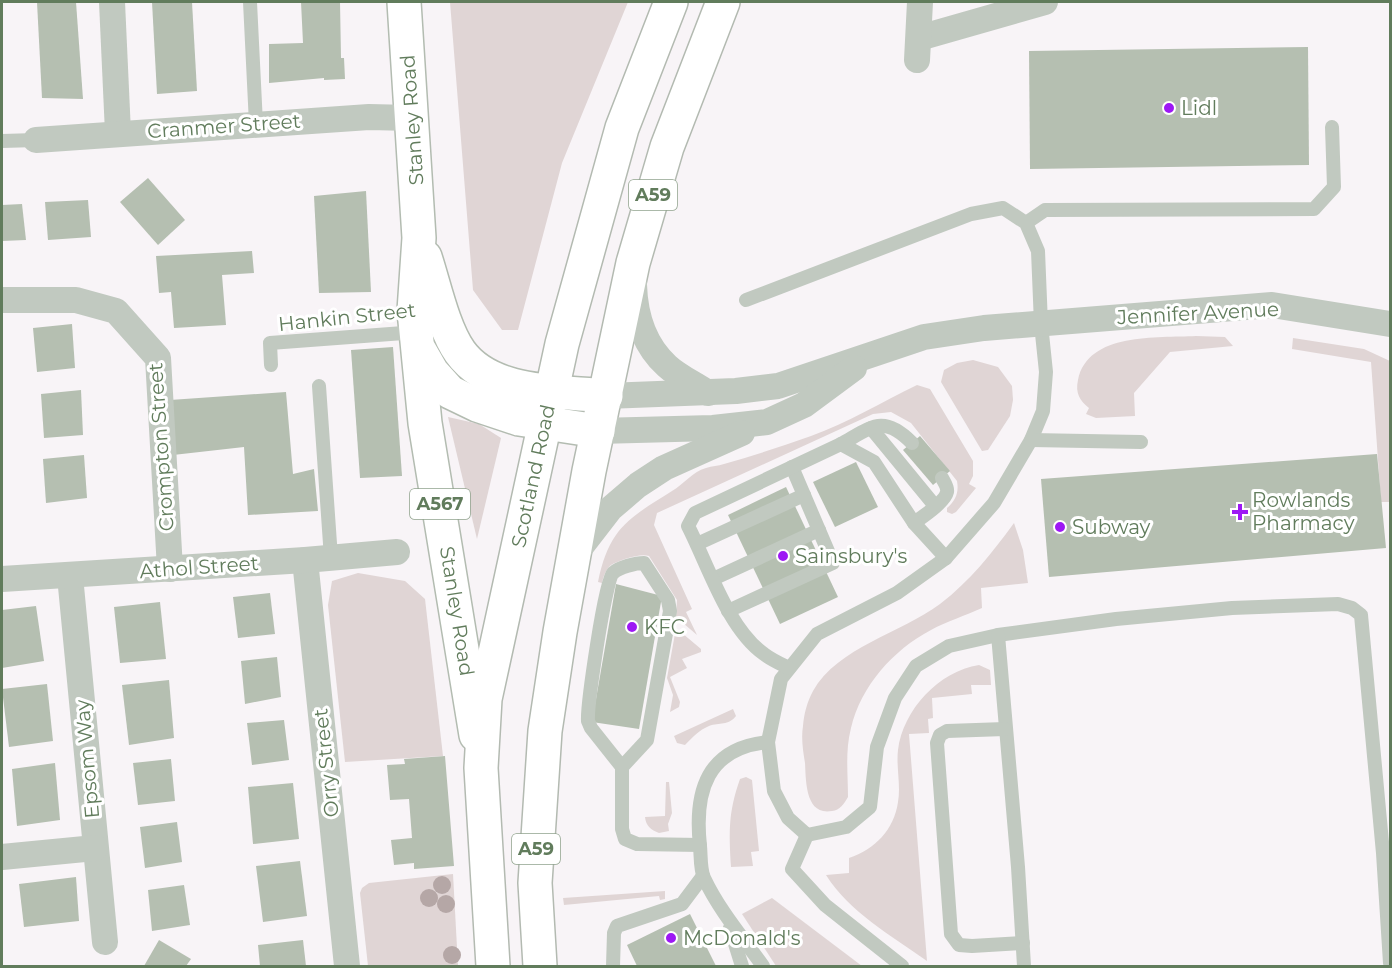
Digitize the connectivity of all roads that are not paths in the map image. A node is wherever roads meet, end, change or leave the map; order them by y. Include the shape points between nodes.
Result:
1 (112, 2) edge
2 (250, 2) edge
3 (404, 2) edge
4 (671, 2) edge
5 (723, 2) edge
6 (920, 2) edge
7 (1045, 2) edge
8 (411, 118) junction
9 (256, 124) junction
10 (1332, 127) dead end
11 (118, 133) junction
12 (36, 140) joint
13 (2, 141) edge
14 (1026, 223) junction
15 (633, 263) junction
16 (2, 300) edge
17 (746, 300) dead end
18 (1041, 324) junction
19 (1390, 324) edge
20 (429, 331) junction
21 (876, 352) junction
22 (271, 365) dead end
23 (320, 386) dead end
24 (551, 391) junction
25 (708, 393) junction
26 (606, 396) junction
27 (768, 422) junction
28 (544, 423) junction
29 (871, 428) junction
30 (598, 431) junction
31 (1031, 440) junction
32 (1141, 442) dead end
33 (912, 443) dead end
34 (841, 444) junction
35 (792, 467) junction
36 (942, 478) dead end
37 (804, 495) junction
38 (935, 506) junction
39 (914, 523) junction
40 (819, 530) junction
41 (697, 544) junction
42 (397, 552) dead end
43 (574, 556) junction
44 (332, 558) junction
45 (946, 558) junction
46 (305, 560) junction
47 (170, 569) junction
48 (70, 576) junction
49 (2, 579) edge
50 (713, 579) junction
51 (728, 611) junction
52 (998, 634) junction
53 (789, 668) junction
54 (1005, 729) junction
55 (768, 742) junction
56 (622, 766) junction
57 (482, 768) junction
58 (807, 835) junction
59 (700, 845) junction
60 (95, 848) junction
61 (2, 857) edge
62 (703, 876) junction
63 (726, 915) junction
64 (105, 942) dead end
65 (1023, 943) junction
66 (1390, 963) edge
67 (347, 966) edge
68 (494, 966) edge
69 (540, 966) edge
70 (613, 966) edge
71 (742, 966) edge
72 (764, 966) edge
73 (902, 966) edge
74 (1024, 966) edge

1 - 11 street
2 - 9 lane
3 - 8 main road, Stanley Road / A567
4 - 24 main road, Scotland Road / A59 via 622,128
5 - 15 main road, A59 via 667,147
6 - 7 street via 918,49
8 - 9 street, Cranmer Street
8 - 20 main road, Stanley Road / A567 via 419,238 414,311
9 - 11 street, Cranmer Street
10 - 14 lane via 1334,187 1314,209 1045,210
11 - 12 street, Cranmer Street
12 - 13 lane
14 - 17 lane via 1003,208 971,214
14 - 18 lane via 1038,251
15 - 25 street via 635,308 644,334 668,367
15 - 26 main road, A59
16 - 47 street, Crompton Street via 76,300 116,311 158,358
18 - 19 street, Jennifer Avenue via 1272,305
18 - 21 street, Jennifer Avenue via 924,337
18 - 31 lane via 1046,372 1043,411
20 - 22 lane, Hankin Street via 270,343
20 - 24 main road, Stanley Road / A567 via 460,351 474,366 511,385
20 - 28 main road, Stanley Road / A567 via 432,372 450,392 502,414
20 - 57 main road, Stanley Road / A567 via 425,423
21 - 25 street, Jennifer Avenue via 778,386
21 - 27 street, Jennifer Avenue via 804,405
23 - 44 lane
24 - 26 main road, Stanley Road
24 - 28 main road, Scotland Road / A59
25 - 26 street, Jennifer Avenue
26 - 30 main road, A59
27 - 30 street, Jennifer Avenue via 713,428
27 - 43 street via 649,477 610,509
28 - 30 main road, Stanley Road
28 - 57 main road, Scotland Road / A59 via 485,699
29 - 33 lane via 892,427
29 - 34 lane
29 - 38 lane
30 - 43 main road, A59
31 - 32 lane
31 - 45 lane via 994,503
34 - 35 lane
34 - 39 lane via 874,462
35 - 37 lane
35 - 41 lane via 695,513 688,526
36 - 38 lane via 947,492
37 - 40 lane
37 - 41 lane
38 - 39 lane
39 - 45 lane
40 - 50 lane
40 - 51 lane via 833,563
41 - 50 lane
42 - 44 street, Athol Street
43 - 69 main road, A59 via 545,731 535,883
44 - 46 street, Athol Street
45 - 53 lane via 897,593 817,634
46 - 47 street, Athol Street
46 - 67 street, Orry Street
47 - 48 street, Athol Street
48 - 49 street, Athol Street
48 - 60 street, Epsom Way
50 - 51 lane
51 - 53 lane via 763,654
52 - 54 lane
52 - 58 lane via 949,646 916,666 895,698 877,747 870,807 846,826
52 - 66 lane via 1233,608 1338,604 1361,615
53 - 55 lane via 781,680
54 - 65 lane
54 - 65 lane via 947,731 937,743 951,934 958,945
55 - 58 lane via 774,791 788,818
55 - 59 lane via 733,750 718,762 698,808
56 - 56 lane via 591,728 587,714 612,574 644,563 668,600 670,611 647,740
56 - 59 lane via 625,839 637,844
57 - 68 main road, Scotland Road / A59
58 - 73 lane via 792,869 825,905
59 - 62 lane
60 - 61 street
60 - 64 street, Epsom Way
62 - 63 lane
62 - 70 lane via 682,904 617,926
63 - 71 lane
63 - 72 lane
65 - 74 lane

